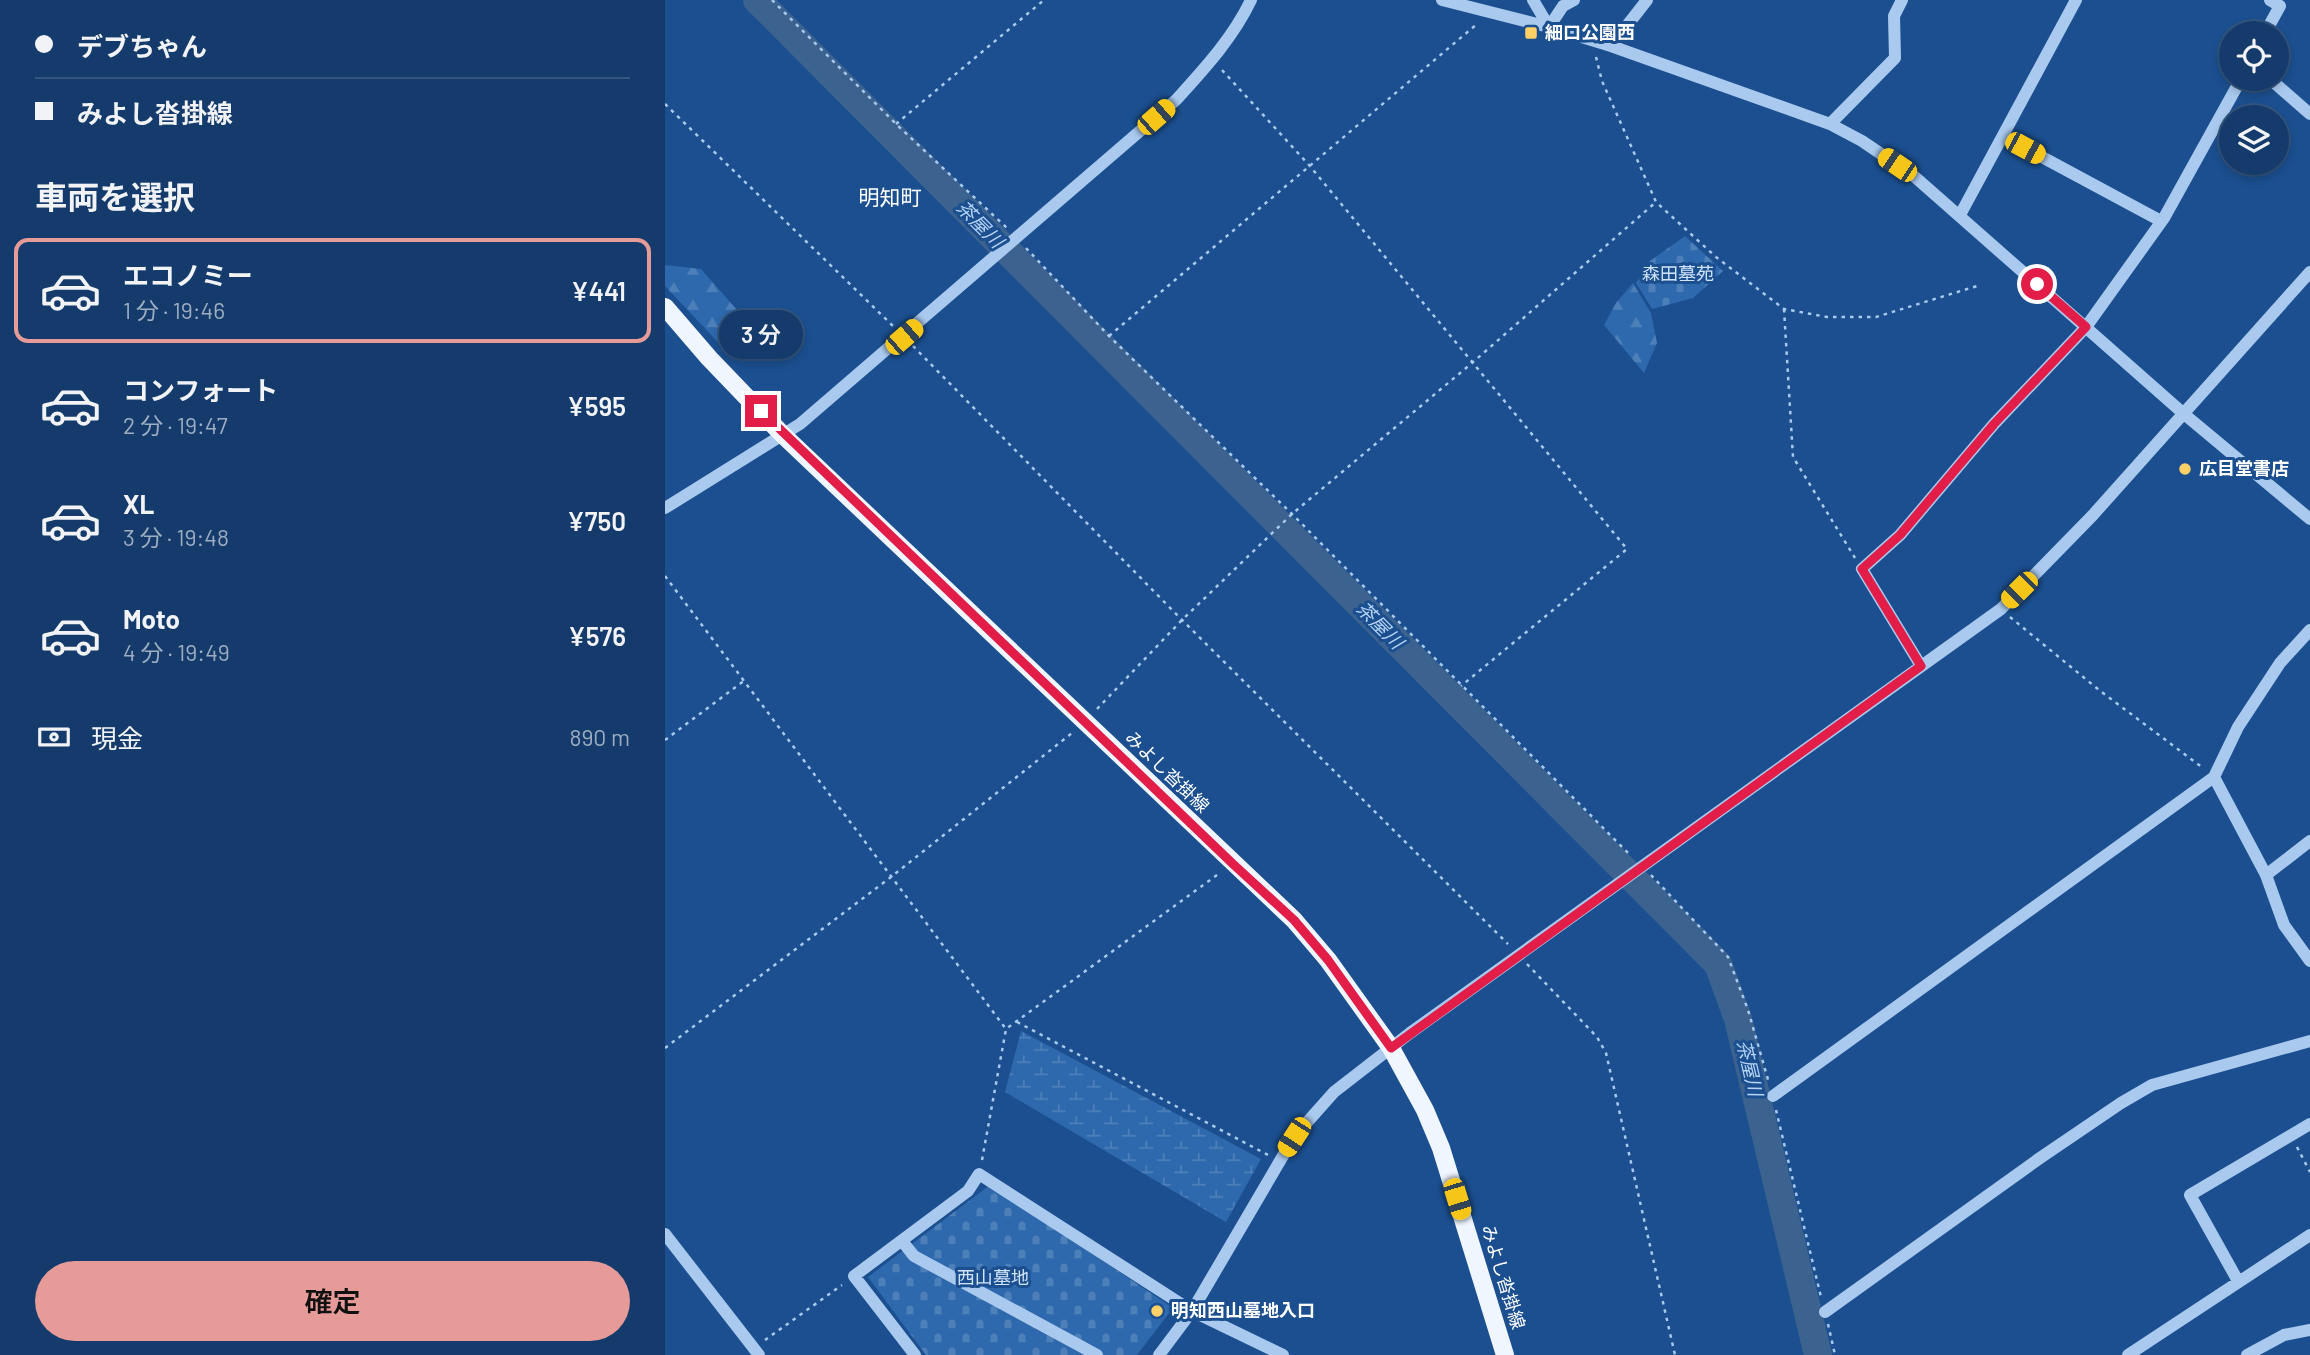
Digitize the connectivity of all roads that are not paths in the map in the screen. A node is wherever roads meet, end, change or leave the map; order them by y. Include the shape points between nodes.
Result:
1 (1251, 0) edge
2 (1442, 0) edge
3 (1533, 0) edge
4 (1574, 0) edge
5 (1647, 0) edge
6 (1902, 0) edge
7 (2076, 0) edge
8 (2270, 0) edge
9 (2272, 21) edge
10 (1549, 27) junction
11 (1611, 46) junction
12 (2234, 91) edge
13 (2284, 91) edge
14 (2310, 114) edge
15 (1830, 124) junction
16 (2003, 136) junction
17 (1961, 215) junction
18 (2161, 221) junction
19 (2310, 272) edge
20 (665, 307) edge
21 (2086, 327) junction
22 (2184, 414) junction
23 (782, 434) junction
24 (665, 508) edge
25 (2310, 519) edge
26 (2310, 630) edge
27 (1921, 666) junction
28 (2214, 777) junction
29 (2310, 841) edge
30 (2266, 875) junction
31 (2310, 960) edge
32 (2310, 1041) edge
33 (1391, 1048) junction
34 (1773, 1096) road end
35 (2310, 1124) edge
36 (665, 1234) edge
37 (2310, 1235) edge
38 (902, 1241) junction
39 (2238, 1281) junction
40 (1192, 1311) junction
41 (1825, 1312) road end
42 (2310, 1330) edge
43 (756, 1352) edge
44 (915, 1355) edge
45 (1097, 1355) edge
46 (1159, 1355) edge
47 (1283, 1355) edge
48 (1505, 1355) edge
49 (2128, 1355) edge
50 (2247, 1355) edge

1 - 23 street via 1213,60 1176,100 904,337
2 - 10 street
3 - 10 street
4 - 10 street via 1563,6
5 - 11 street
6 - 15 street via 1894,16 1895,58
7 - 16 street
8 - 9 street via 2280,6
10 - 11 street
11 - 15 street
12 - 18 street
13 - 14 street
15 - 17 street via 1915,177
16 - 17 street
16 - 18 street
17 - 21 street
18 - 21 street
19 - 22 street
20 - 23 main road, みよし沓掛線
21 - 22 street
21 - 27 street via 1994,424 1900,535 1862,569
22 - 25 street
22 - 27 street via 2001,609
23 - 24 street
23 - 33 main road, みよし沓掛線 via 1294,920
26 - 28 street via 2280,663 2238,727
27 - 33 street
28 - 30 street
28 - 34 street
29 - 30 street
30 - 31 street via 2284,925
32 - 41 street via 2152,1085 2040,1158
33 - 40 street via 1334,1091 1294,1137
33 - 48 main road, みよし沓掛線 via 1441,1148
35 - 39 street via 2190,1195
36 - 43 street
37 - 39 street
38 - 40 street via 968,1191 979,1174
38 - 44 street via 854,1276
38 - 45 street via 914,1256
39 - 49 street
40 - 46 street
40 - 47 street
42 - 50 street via 2284,1335

